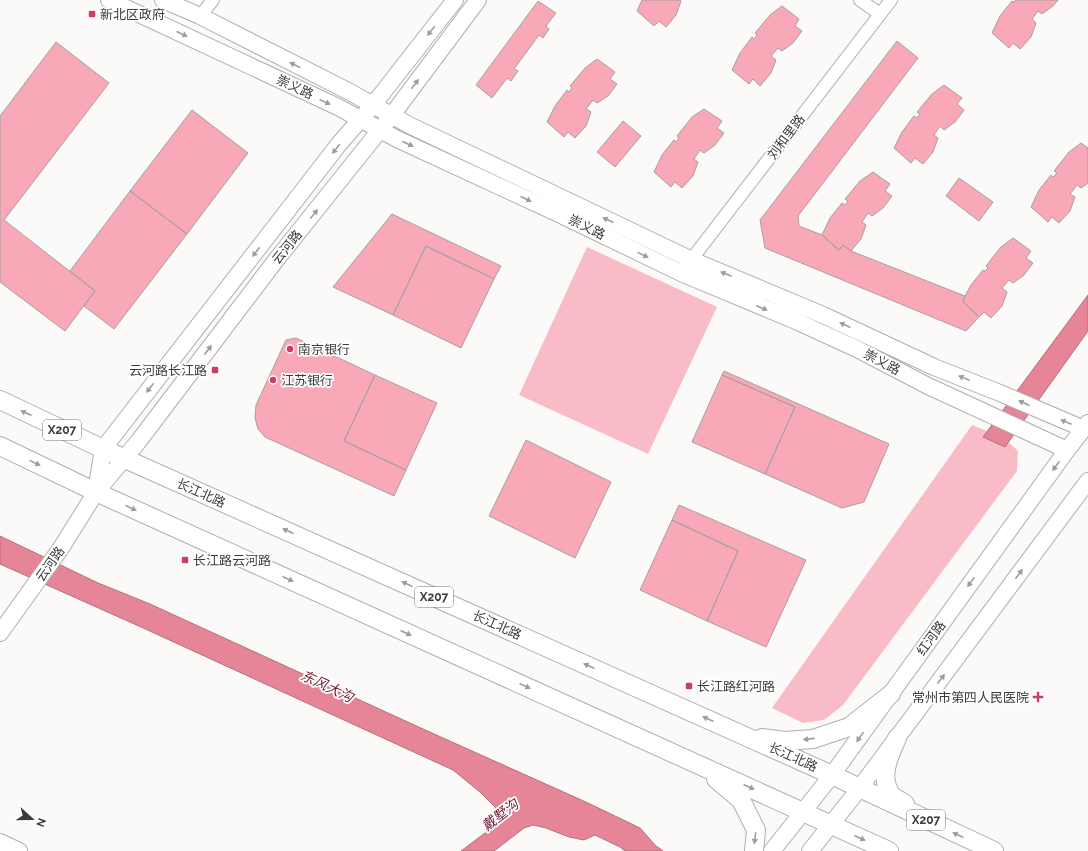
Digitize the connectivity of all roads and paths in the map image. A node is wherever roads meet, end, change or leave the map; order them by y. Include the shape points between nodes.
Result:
1 (109, 0) edge
2 (163, 0) edge
3 (213, 0) edge
4 (455, 0) edge
5 (478, 0) edge
6 (860, 0) edge
7 (891, 0) edge
8 (880, 14) junction
9 (200, 16) junction
10 (373, 105) junction
11 (392, 115) junction
12 (361, 119) junction
13 (380, 129) junction
14 (692, 260) junction
15 (681, 274) junction
16 (0, 400) edge
17 (1086, 426) edge
18 (0, 446) edge
19 (103, 449) junction
20 (1067, 450) junction
21 (125, 458) junction
22 (1088, 481) edge
23 (96, 492) junction
24 (0, 633) edge
25 (891, 694) junction
26 (743, 735) junction
27 (897, 738) junction
28 (700, 766) junction
29 (832, 775) junction
30 (859, 789) junction
31 (803, 812) junction
32 (934, 823) junction
33 (831, 825) junction
34 (0, 842) edge
35 (19, 851) edge
36 (754, 851) edge
37 (772, 851) edge
38 (810, 851) edge
39 (889, 851) edge
40 (994, 851) edge

1 -> 12 street, 崇义路
2 - 9 street, 崇义路
3 - 9 street
4 -> 10 street, 云河路
11 -> 5 street, 云河路
6 - 8 street
7 - 8 street, 刘和里路
8 - 14 street, 刘和里路
10 -> 9 street, 崇义路
10 - 11 street, 崇义路
10 - 12 street, 云河路
11 - 13 street, 云河路
14 -> 11 street, 崇义路
12 - 13 street, 崇义路
12 -> 19 street, 云河路
13 -> 15 street, 崇义路
21 -> 13 street, 云河路
14 - 15 street, 刘和里路
17 -> 14 street, 崇义路 via 1047,414 934,367 823,315
15 -> 20 street, 崇义路 via 796,321 990,416
19 -> 16 main road, 长江北路 / X207
17 - 20 street, 红河路
18 -> 23 main road
19 - 21 main road, 长江北路 / X207
19 - 23 street, 云河路
20 -> 25 street, 红河路
21 - 23 street, 云河路
26 -> 21 main road, 长江北路 / X207
27 -> 22 street
23 - 24 street, 云河路 via 61,548
23 -> 28 main road
25 -> 26 main road via 849,727 813,739 785,741
25 -> 29 street, 红河路
26 - 29 main road, 长江北路 / X207
27 - 30 street
27 - 32 main road via 887,761 884,776 890,794
28 -> 31 main road
28 -> 36 main road via 741,800 756,830
29 - 30 main road, 长江北路 / X207
29 - 31 street, 红河路
30 - 32 main road, 长江北路 / X207
30 - 33 street
31 - 33 main road
31 - 37 street, 红河路
40 -> 32 main road, 长江北路 / X207
33 - 38 street
33 -> 39 main road
34 - 35 street

